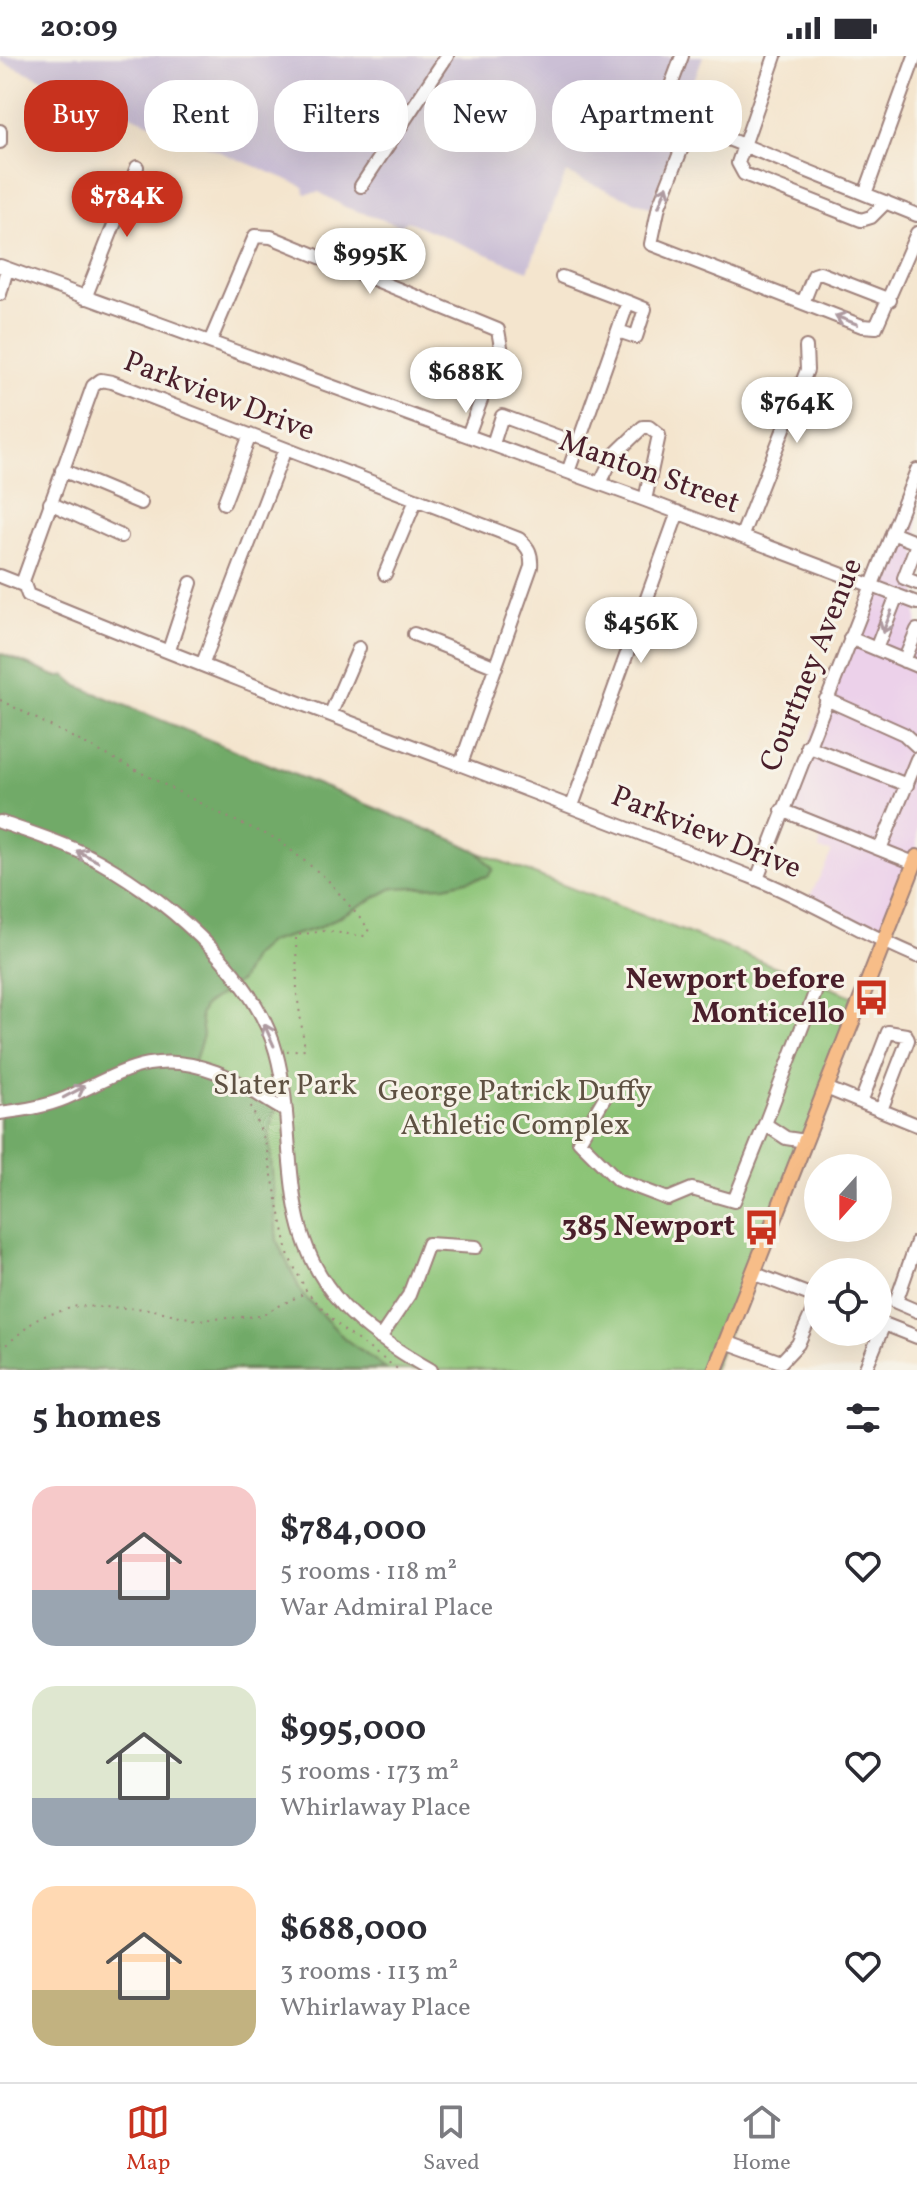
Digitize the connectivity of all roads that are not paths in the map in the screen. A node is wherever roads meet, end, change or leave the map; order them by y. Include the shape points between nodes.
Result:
1 (447, 56) edge
2 (682, 56) edge
3 (775, 56) edge
4 (915, 56) edge
5 (673, 80) edge
6 (0, 131) edge
7 (0, 142) edge
8 (743, 144) junction
9 (680, 152) edge
10 (137, 167) dead end
11 (361, 186) dead end
12 (865, 194) junction
13 (886, 202) junction
14 (917, 215) edge
15 (917, 233) edge
16 (4, 268) edge
17 (562, 277) dead end
18 (0, 294) edge
19 (85, 298) junction
20 (890, 300) junction
21 (628, 302) junction
22 (803, 303) junction
23 (618, 331) junction
24 (210, 342) junction
25 (806, 347) dead end
26 (250, 435) junction
27 (468, 435) junction
28 (493, 444) junction
29 (578, 444) junction
30 (285, 449) junction
31 (62, 470) junction
32 (917, 470) edge
33 (568, 472) junction
34 (600, 483) junction
35 (416, 500) junction
36 (645, 500) junction
37 (50, 503) junction
38 (141, 503) dead end
39 (224, 503) dead end
40 (903, 506) junction
41 (678, 512) junction
42 (917, 512) edge
43 (892, 533) junction
44 (742, 535) junction
45 (121, 536) dead end
46 (917, 544) edge
47 (385, 574) dead end
48 (0, 576) edge
49 (191, 583) dead end
50 (917, 583) edge
51 (23, 585) junction
52 (871, 585) junction
53 (897, 595) junction
54 (917, 603) edge
55 (917, 630) edge
56 (414, 634) dead end
57 (850, 638) junction
58 (359, 648) dead end
59 (876, 649) junction
60 (169, 650) junction
61 (203, 663) junction
62 (914, 665) edge
63 (496, 667) junction
64 (826, 699) junction
65 (331, 713) junction
66 (807, 746) junction
67 (917, 746) edge
68 (917, 759) edge
69 (461, 764) junction
70 (907, 785) junction
71 (572, 806) junction
72 (782, 810) junction
73 (0, 822) edge
74 (880, 849) junction
75 (916, 860) edge
76 (757, 879) junction
77 (883, 942) junction
78 (917, 956) edge
79 (815, 993) dead end
80 (826, 1088) junction
81 (605, 1097) dead end
82 (861, 1102) junction
83 (881, 1110) junction
84 (286, 1111) junction
85 (0, 1113) edge
86 (917, 1125) edge
87 (768, 1126) junction
88 (799, 1139) junction
89 (917, 1242) edge
90 (476, 1247) dead end
91 (753, 1273) junction
92 (804, 1293) edge
93 (913, 1309) edge
94 (892, 1327) edge
95 (804, 1330) edge
96 (901, 1331) junction
97 (917, 1337) edge
98 (380, 1338) junction
99 (726, 1342) junction
100 (873, 1346) edge
101 (431, 1370) edge
102 (715, 1370) edge
103 (865, 1370) edge

1 - 11 street
2 - 5 street
3 - 8 street
4 - 12 street
6 - 7 street
8 - 12 street
8 - 13 street via 738,163 744,174 861,220
22 -> 9 street via 651,244
10 - 19 street
12 - 13 street
13 - 14 street
15 - 20 street
16 - 18 street
16 - 19 street, Manton Street
17 - 21 street
19 - 24 street, Manton Street
20 -> 22 street via 876,327
20 - 22 street via 820,273 814,275
21 - 23 street
21 - 23 street via 645,309 636,337
23 - 29 street
24 - 27 street, Manton Street
24 - 27 street via 255,236 271,237 498,330 501,347
25 - 44 street via 807,370
26 - 30 street, Parkview Drive
26 - 31 street, Parkview Drive via 101,380 93,386
26 - 39 street
27 - 28 street, Manton Street
28 - 29 street via 502,416
28 - 33 street, Manton Street
29 - 33 street
30 - 35 street, Parkview Drive
30 - 61 street
31 - 37 street, Parkview Drive
31 - 38 street
32 - 40 street, Courtney Avenue
33 - 34 street, Manton Street
34 - 36 street, Manton Street
34 - 36 street via 614,455 649,427 659,435
35 - 47 street
35 - 63 street, Parkview Drive via 519,539 532,555
36 - 41 street, Manton Street
37 - 45 street
37 - 51 street, Parkview Drive
40 - 42 street
40 - 43 street, Courtney Avenue
41 - 44 street, Manton Street
41 - 71 street
43 - 46 street
43 - 52 street, Courtney Avenue
44 - 52 street, Manton Street
46 - 50 street via 904,578
48 - 51 street
49 - 60 street
51 - 60 street, Parkview Drive via 28,595
52 - 53 street, Manton Street
52 - 57 street, Courtney Avenue
53 - 54 street, Manton Street
53 -> 59 street
55 - 62 street
56 - 63 street
57 - 59 street
57 - 64 street, Courtney Avenue
58 - 65 street
59 - 62 street
60 - 61 street, Parkview Drive
61 - 65 street, Parkview Drive
63 - 69 street, Parkview Drive
64 - 66 street, Courtney Avenue
64 - 67 street via 904,734
65 - 69 street, Parkview Drive
66 - 70 street
66 - 72 street, Courtney Avenue
68 - 70 street
69 - 71 street, Parkview Drive
70 - 74 street
71 - 76 street, Parkview Drive
72 - 74 street
72 - 76 street, Courtney Avenue
84 -> 73 street via 276,1052 234,975 168,910 86,855
74 - 75 street
75 - 77 main road
76 - 77 street, Parkview Drive
77 - 78 street, Parkview Drive
77 - 80 main road
79 - 87 street
80 - 82 street
80 - 88 main road
81 - 87 street via 579,1141 618,1180 668,1199 692,1189 734,1201
82 - 83 street
82 - 83 street via 888,1032 906,1035
83 - 86 street
85 -> 84 street via 55,1101 155,1061 218,1073
84 - 98 street via 296,1208 313,1264 346,1311
87 - 88 street
88 - 91 main road
89 - 93 street via 896,1302
90 - 98 street via 428,1244 409,1295
91 - 92 street
91 - 99 main road
93 - 96 street
94 - 96 street
95 - 99 street via 781,1362
96 - 97 street
98 - 101 street
99 - 102 main road
100 - 103 street

